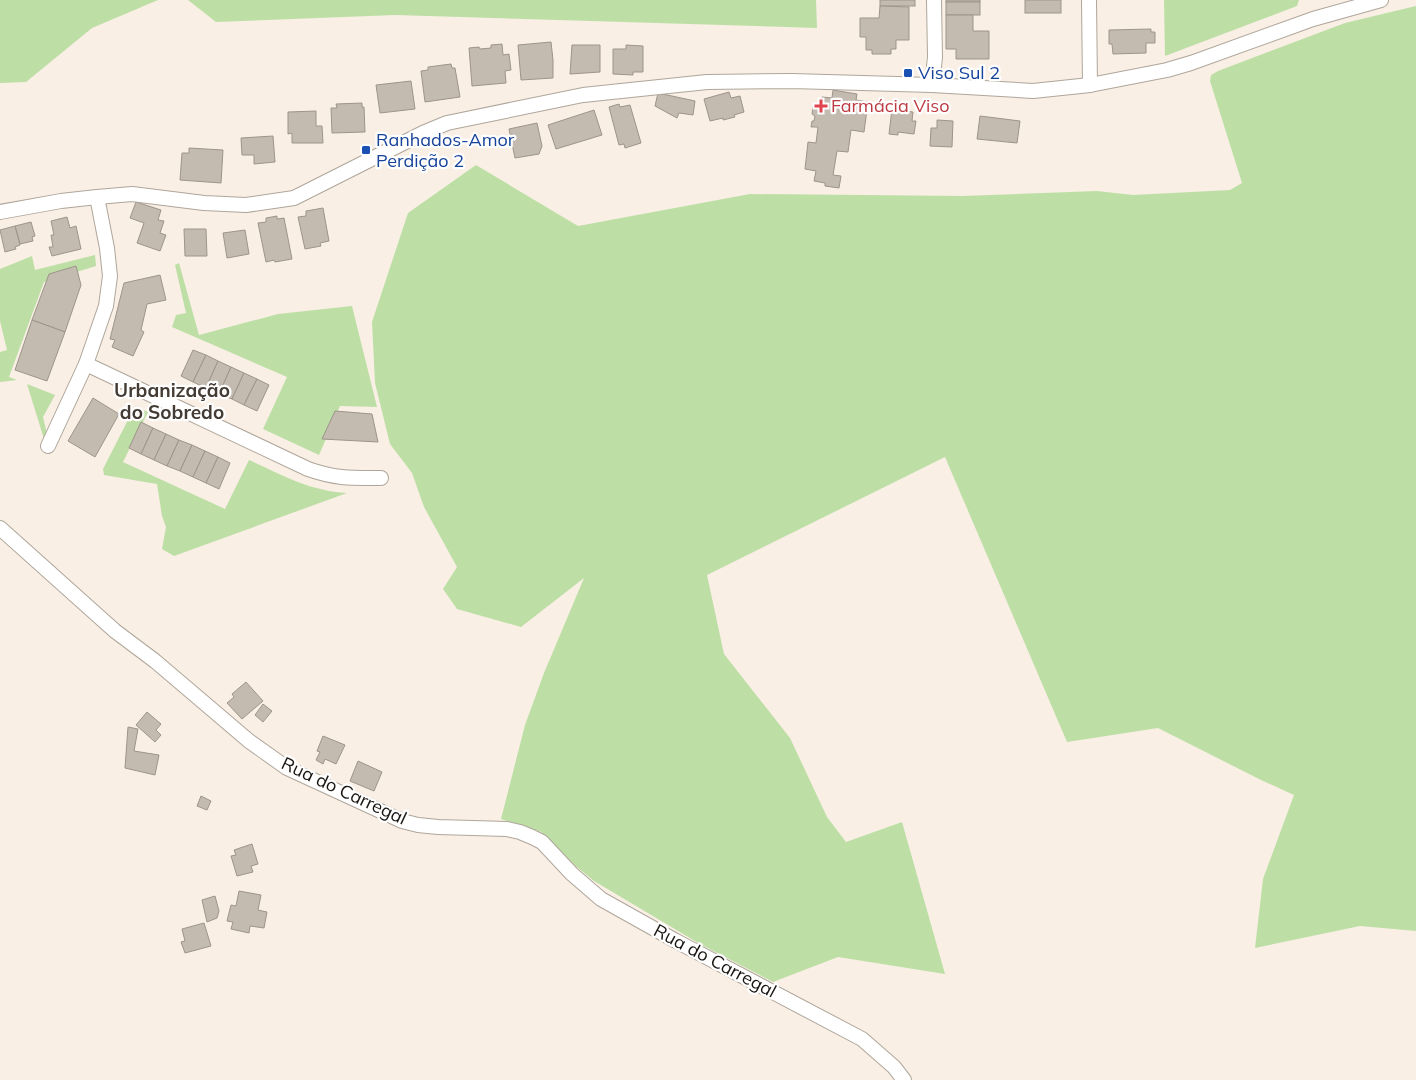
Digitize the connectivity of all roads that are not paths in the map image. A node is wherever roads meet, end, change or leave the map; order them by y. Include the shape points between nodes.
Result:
1 (934, 0) edge
2 (1090, 0) edge
3 (1381, 0) edge
4 (932, 85) junction
5 (1090, 85) junction
6 (96, 197) junction
7 (0, 212) edge
8 (86, 364) junction
9 (48, 446) dead end
10 (381, 478) dead end
11 (0, 528) edge
12 (904, 1080) edge

1 - 4 street
2 - 5 street
3 - 5 street via 1313,19 1191,63
4 - 5 street via 1033,91
4 - 6 street via 707,82 583,95 447,124 294,198 246,205 204,204 132,194
6 - 7 street
6 - 8 street via 110,276 106,306
8 - 9 street
8 - 10 street via 308,469 344,478
11 - 12 street, Rua do Carregal via 115,630 249,741 287,768 418,825 507,829 532,836 602,899 862,1039

